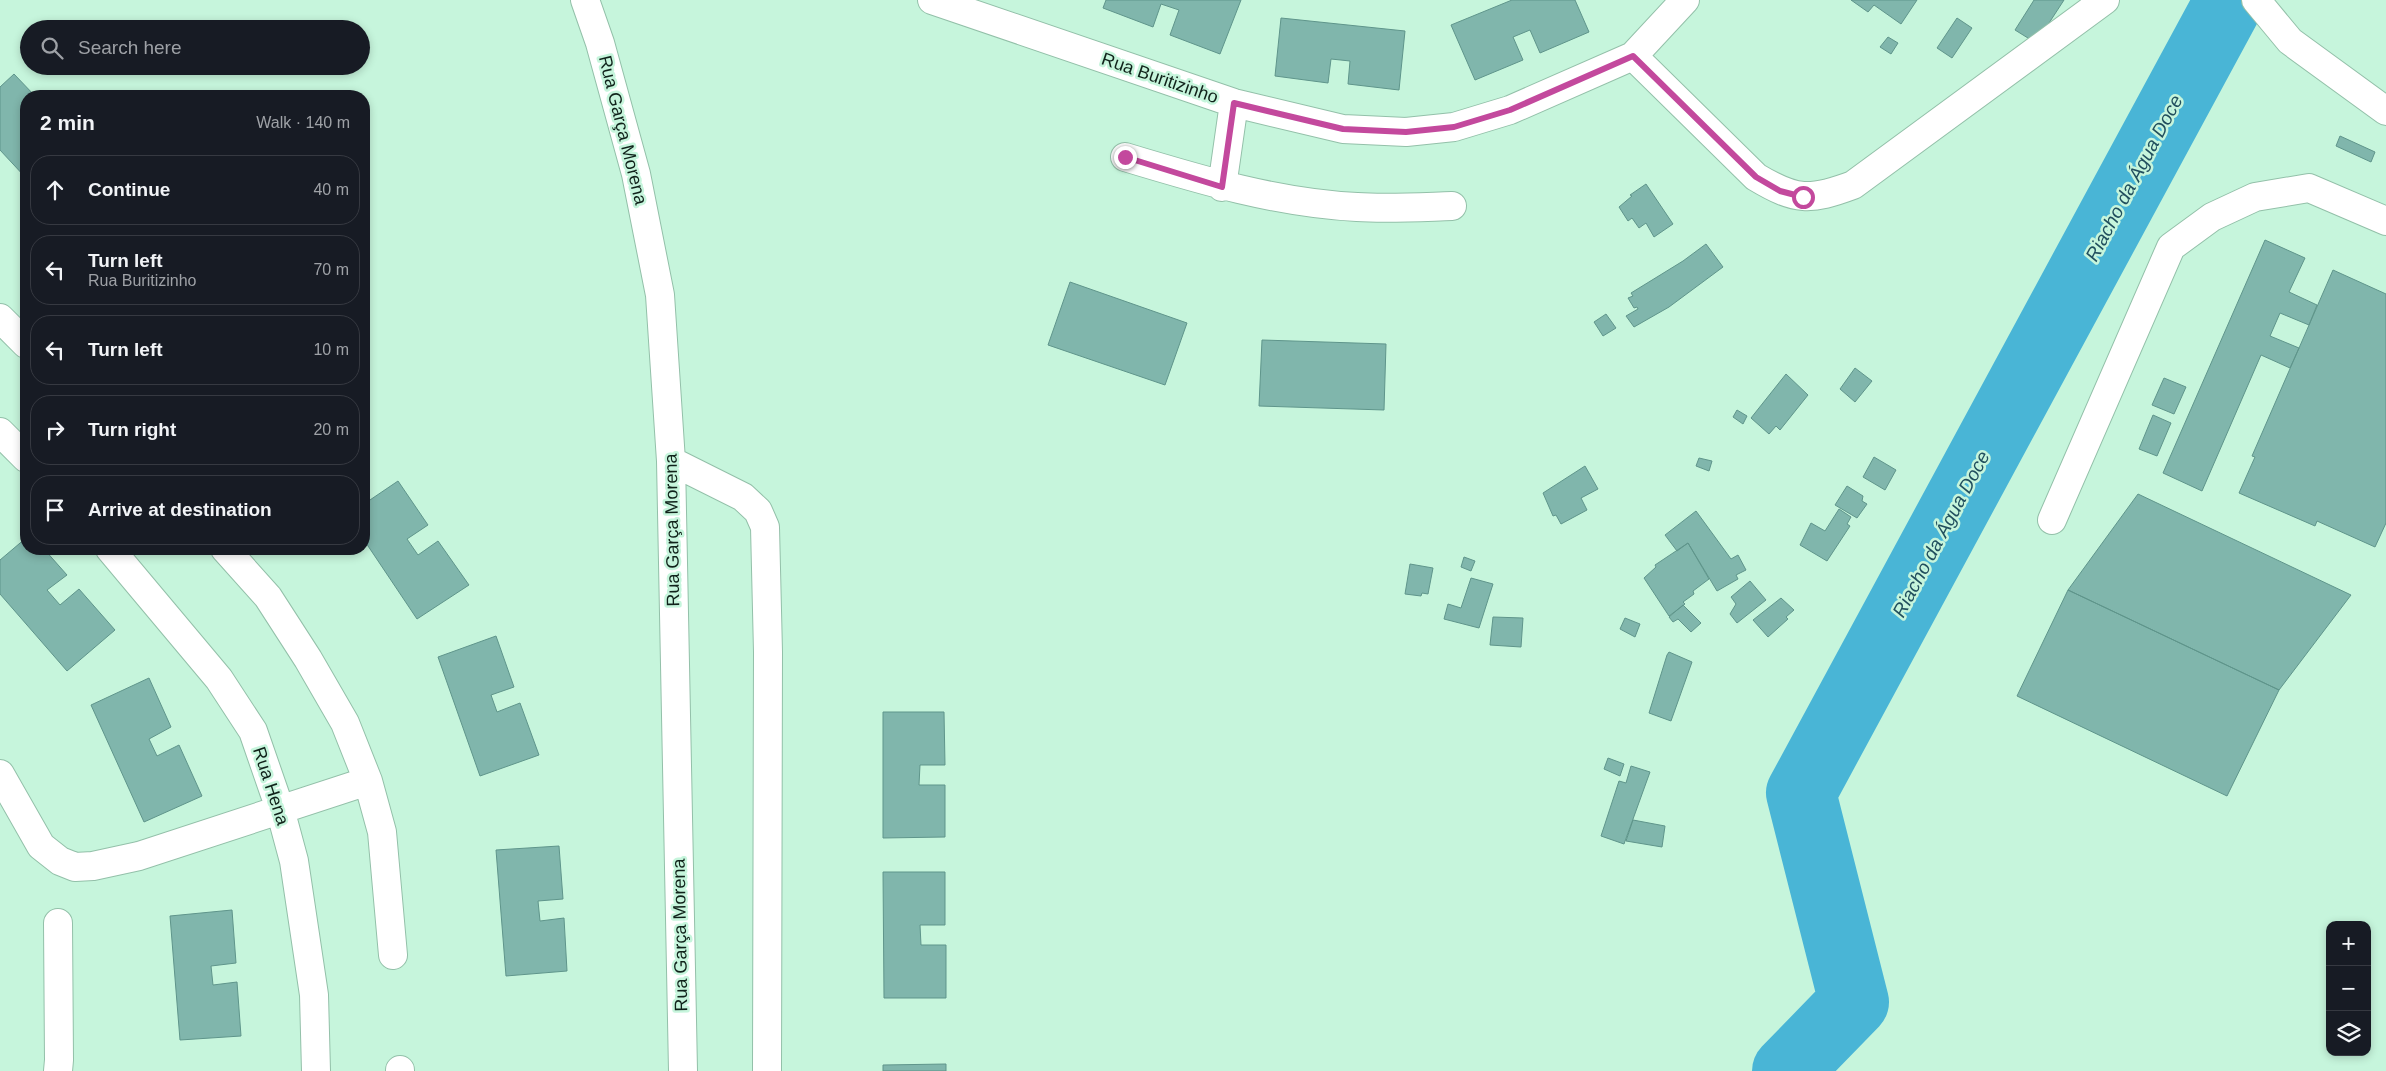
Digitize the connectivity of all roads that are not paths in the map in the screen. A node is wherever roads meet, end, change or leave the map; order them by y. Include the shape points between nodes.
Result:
1 (585, 0) edge
2 (932, 0) edge
3 (1684, 0) edge
4 (2105, 0) edge
5 (2256, 0) edge
6 (1633, 56) junction
7 (1234, 103) junction
8 (2386, 112) edge
9 (1125, 157) dead end
10 (1222, 187) junction
11 (1452, 206) dead end
12 (2386, 220) edge
13 (0, 318) edge
14 (20, 338) edge
15 (0, 432) edge
16 (20, 452) edge
17 (671, 460) junction
18 (2052, 520) dead end
19 (115, 555) edge
20 (230, 555) edge
21 (0, 774) edge
22 (368, 781) junction
23 (280, 809) junction
24 (58, 923) dead end
25 (393, 955) dead end
26 (58, 1071) edge
27 (316, 1071) edge
28 (683, 1071) edge
29 (767, 1071) edge

1 - 17 street, Rua Garça Morena via 636,174 660,295
2 - 7 street, Rua Buritizinho
3 - 6 street, Rua Buritizinho
4 - 6 street via 1853,185 1826,195 1803,197 1780,191 1756,177
5 - 8 street via 2290,41
6 - 7 street, Rua Buritizinho via 1510,110 1454,127 1406,132 1343,129
7 - 10 street
9 - 10 street
10 - 11 street via 1357,207
12 - 18 street via 2308,188 2255,197 2212,217 2171,247
13 - 14 street
15 - 16 street
17 - 28 street, Rua Garça Morena
17 - 29 street via 744,497 758,511 765,527 768,652
19 - 23 street, Rua Hena via 219,679 253,731
20 - 22 street via 268,597 308,659 344,722
21 - 23 street via 41,846 60,861 75,867 139,856
22 - 23 street
22 - 25 street via 382,832
23 - 27 street, Rua Hena via 294,861 314,995
24 - 26 street

